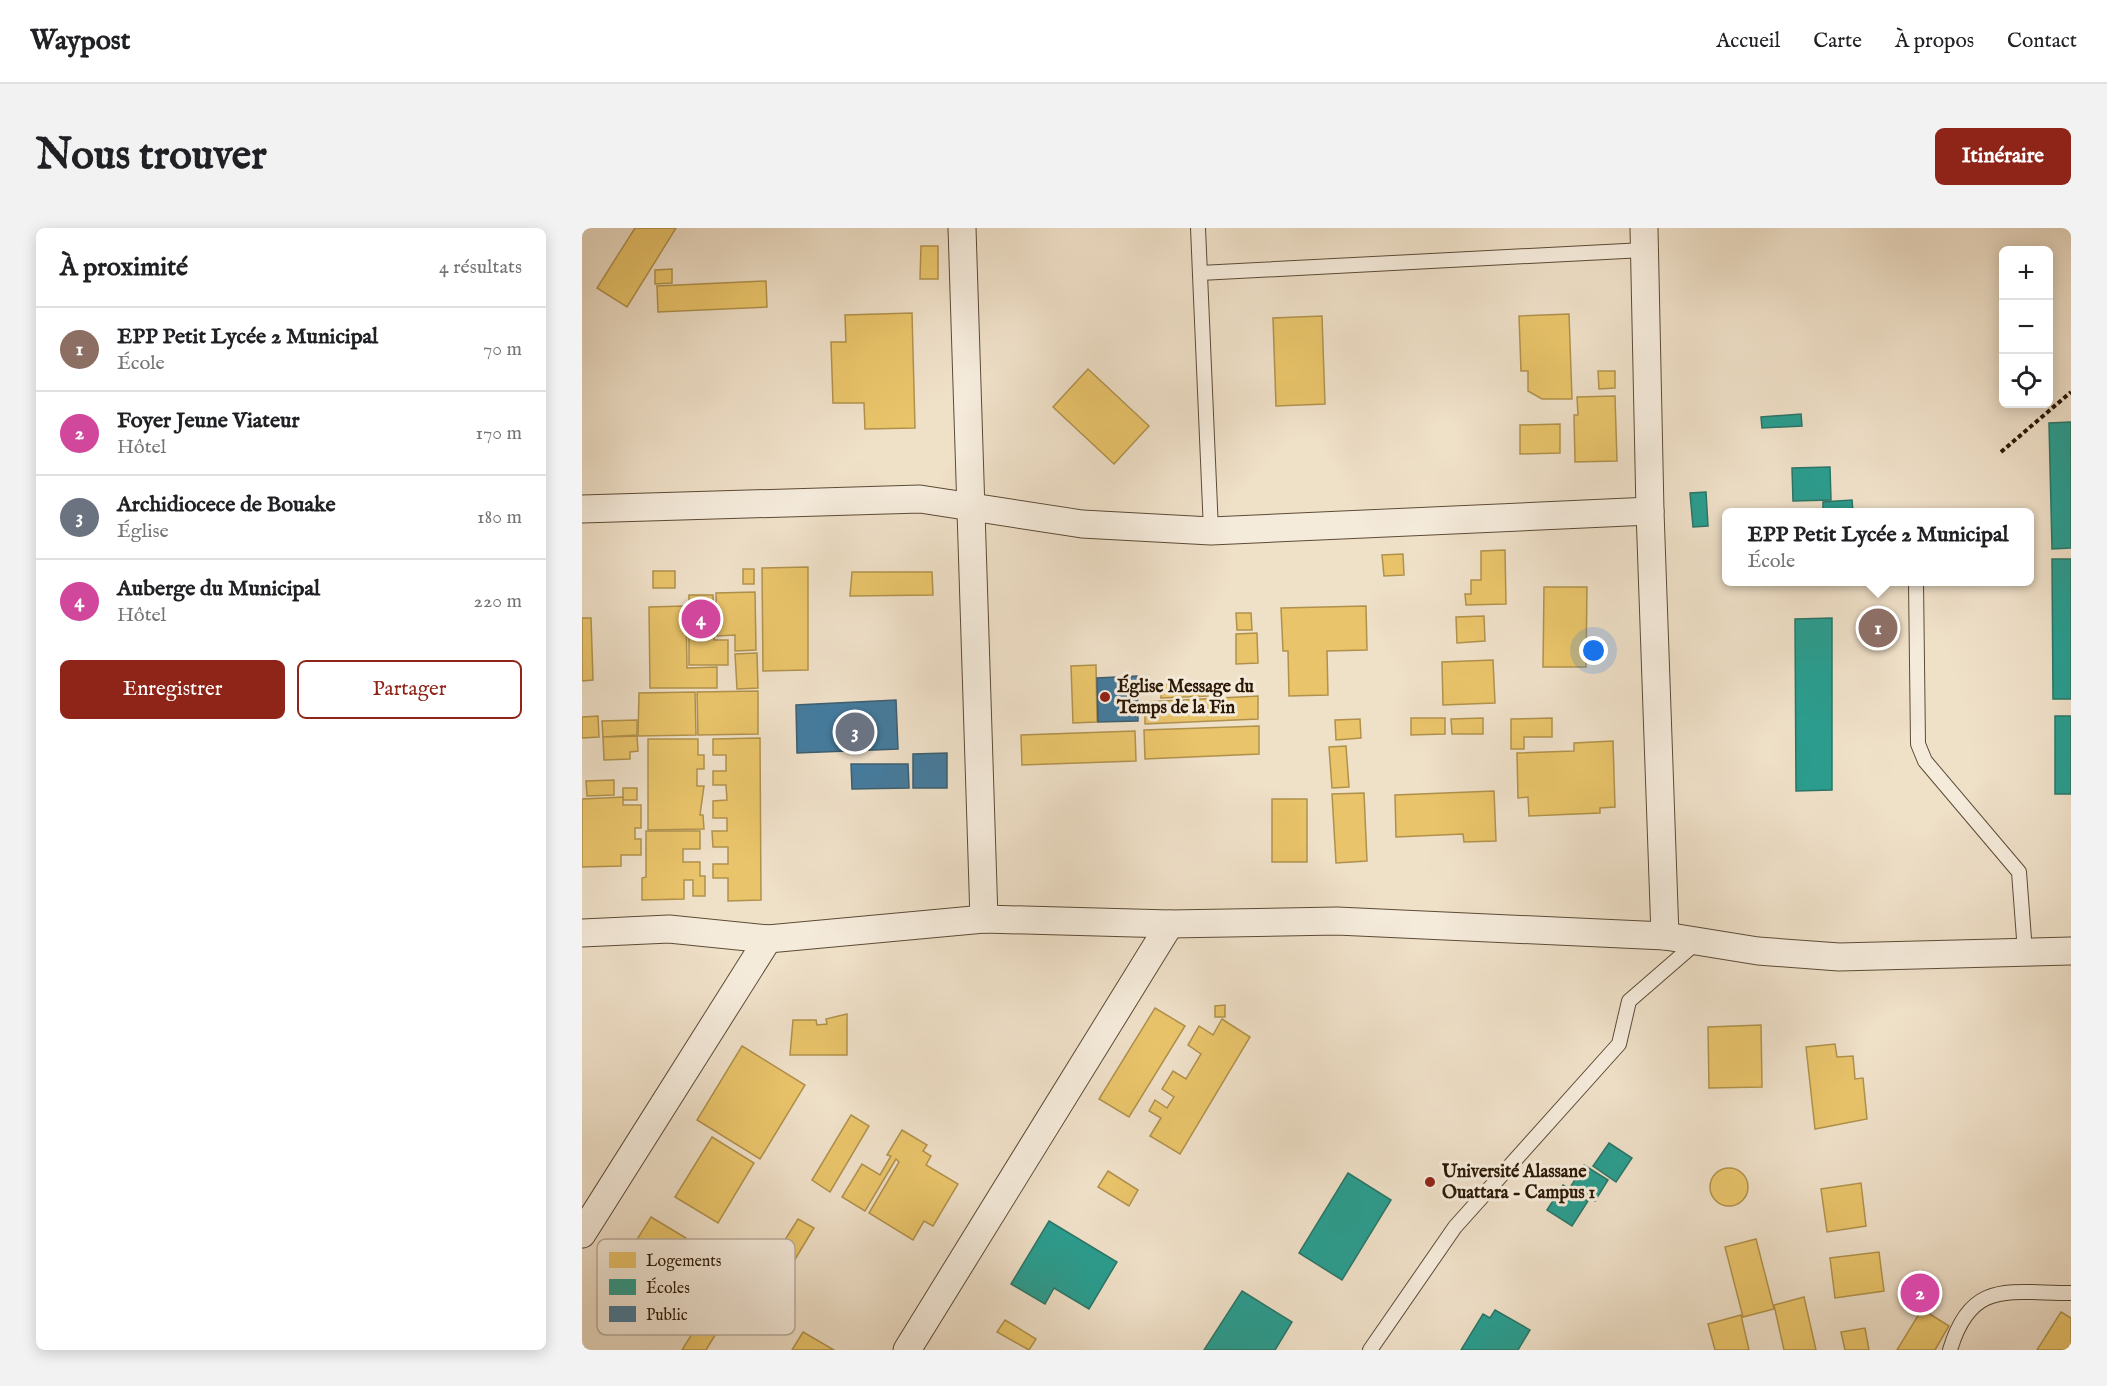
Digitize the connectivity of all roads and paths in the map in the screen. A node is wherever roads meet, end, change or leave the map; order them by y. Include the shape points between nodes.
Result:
1 (962, 228) edge
2 (1198, 228) edge
3 (1644, 239) edge
4 (1200, 273) junction
5 (2071, 392) edge
6 (2001, 452) dead end
7 (971, 507) junction
8 (582, 509) edge
9 (1650, 511) junction
10 (1211, 531) junction
11 (1916, 586) edge
12 (984, 919) junction
13 (1170, 924) junction
14 (582, 933) edge
15 (1665, 936) junction
16 (768, 939) junction
17 (1697, 942) junction
18 (2071, 951) edge
19 (2025, 952) junction
20 (582, 1234) edge
21 (2071, 1293) edge
22 (1374, 1347) edge
23 (907, 1350) edge
24 (1950, 1350) edge

1 - 7 street
2 - 4 lane
3 - 4 lane
3 - 9 street
4 - 10 lane
5 - 6 path
7 - 8 street via 920,499
7 - 10 street via 1082,524
7 - 12 street
9 - 10 street
9 - 15 street
11 - 19 lane via 1918,744 1925,761 2019,872
12 - 13 street
12 - 16 street
13 - 15 street via 1337,921
13 - 23 street
14 - 16 street via 669,929
15 - 17 street
16 - 20 street
17 - 19 street via 1839,957
17 - 22 lane via 1629,1001 1619,1044 1455,1227
18 - 19 street
21 - 24 lane via 1988,1296 1976,1302 1958,1324

